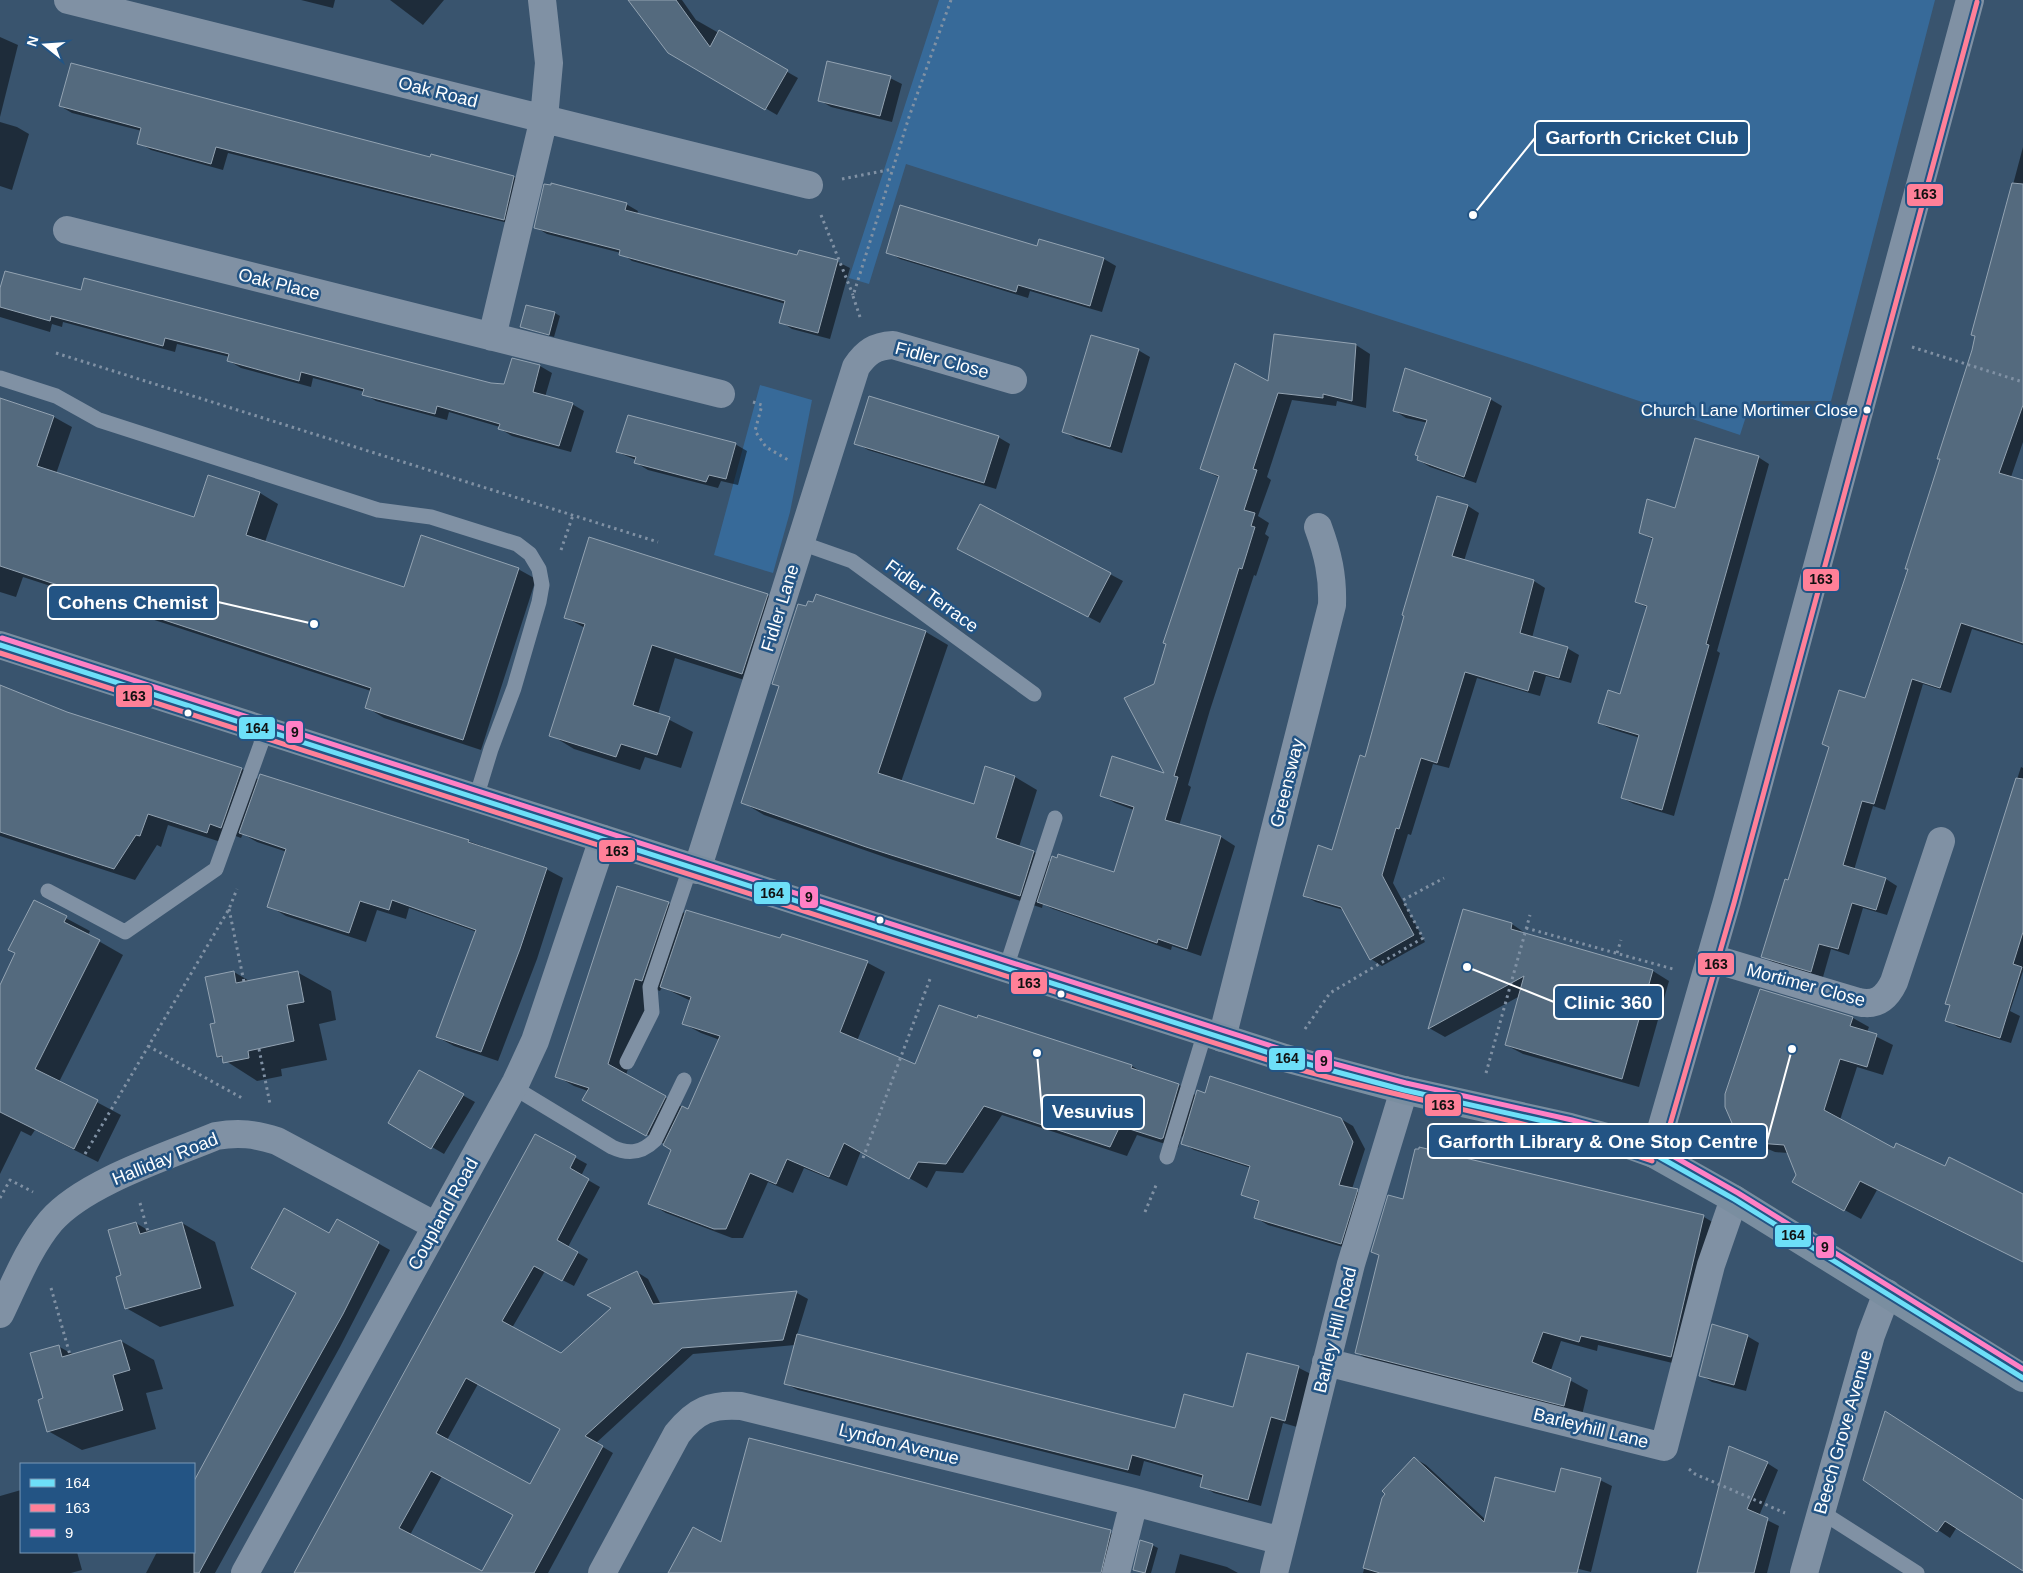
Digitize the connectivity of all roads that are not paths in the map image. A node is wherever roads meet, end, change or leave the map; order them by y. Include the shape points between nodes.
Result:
1 (68, 0) edge
2 (542, 0) edge
3 (1970, 0) edge
4 (544, 118) junction
5 (808, 185) road end
6 (67, 230) dead end
7 (492, 337) junction
8 (871, 350) joint
9 (0, 378) edge
10 (1013, 380) dead end
11 (721, 394) road end
12 (1318, 527) dead end
13 (800, 543) junction
14 (0, 645) edge
15 (1034, 694) dead end
16 (266, 730) junction
17 (476, 798) junction
18 (1054, 818) dead end
19 (603, 839) junction
20 (1941, 841) dead end
21 (693, 869) junction
22 (48, 891) dead end
23 (1006, 968) junction
24 (1708, 968) junction
25 (1214, 1035) junction
26 (627, 1062) dead end
27 (684, 1080) dead end
28 (513, 1088) junction
29 (1404, 1090) junction
30 (1654, 1154) junction
31 (1167, 1157) dead end
32 (1734, 1199) junction
33 (436, 1226) junction
34 (1887, 1293) junction
35 (0, 1314) edge
36 (1326, 1362) junction
37 (2023, 1378) edge
38 (1134, 1502) junction
39 (1818, 1519) junction
40 (1282, 1541) junction
41 (245, 1573) edge
42 (602, 1573) edge
43 (1116, 1573) edge
44 (1274, 1573) edge
45 (1804, 1573) edge
46 (1917, 1573) edge

1 - 4 street, Oak Road
2 - 4 street via 549,63
3 - 24 street
4 - 5 street, Oak Road
4 - 7 street
6 - 7 street, Oak Place
7 - 11 street, Oak Place
8 - 10 street, Fidler Close via 893,345
8 - 13 street, Fidler Lane via 856,367
9 - 17 lane via 56,396 99,420 378,510 431,517 517,544 530,554 539,569 542,585 539,602 514,688
12 - 25 street, Greensway via 1328,552 1332,605
13 - 15 lane, Fidler Terrace via 852,561
13 - 21 street, Fidler Lane
14 - 16 main road
16 - 17 main road
16 - 22 lane via 216,869 125,932
17 - 19 main road
18 - 23 lane
19 - 21 main road
19 - 28 street, Coupland Road via 535,1041
20 - 24 street, Mortimer Close via 1894,982 1884,998 1876,1002 1858,1002
21 - 23 main road
21 - 26 lane via 650,987 652,1012
23 - 25 main road
24 - 30 street
25 - 29 main road
25 - 31 lane
27 - 28 lane via 655,1140 648,1147 630,1152 612,1147
28 - 33 street, Coupland Road
29 - 30 main road via 1477,1104 1610,1138
29 - 36 street, Barley Hill Road via 1351,1264
30 - 32 main road
32 - 34 main road
32 - 36 street, Barleyhill Lane via 1711,1265 1664,1447
33 - 35 street, Halliday Road via 277,1141 237,1132 216,1136 89,1190 68,1204 37,1241
33 - 41 street, Coupland Road
34 - 37 main road
34 - 39 street, Beech Grove Avenue via 1871,1335
36 - 40 street, Barley Hill Road
38 - 40 street, Lyndon Avenue
38 - 42 street, Lyndon Avenue via 751,1408 723,1404 704,1409 688,1419 676,1434
38 - 43 street
39 - 45 street, Beech Grove Avenue
39 - 46 lane
40 - 44 street, Barley Hill Road

